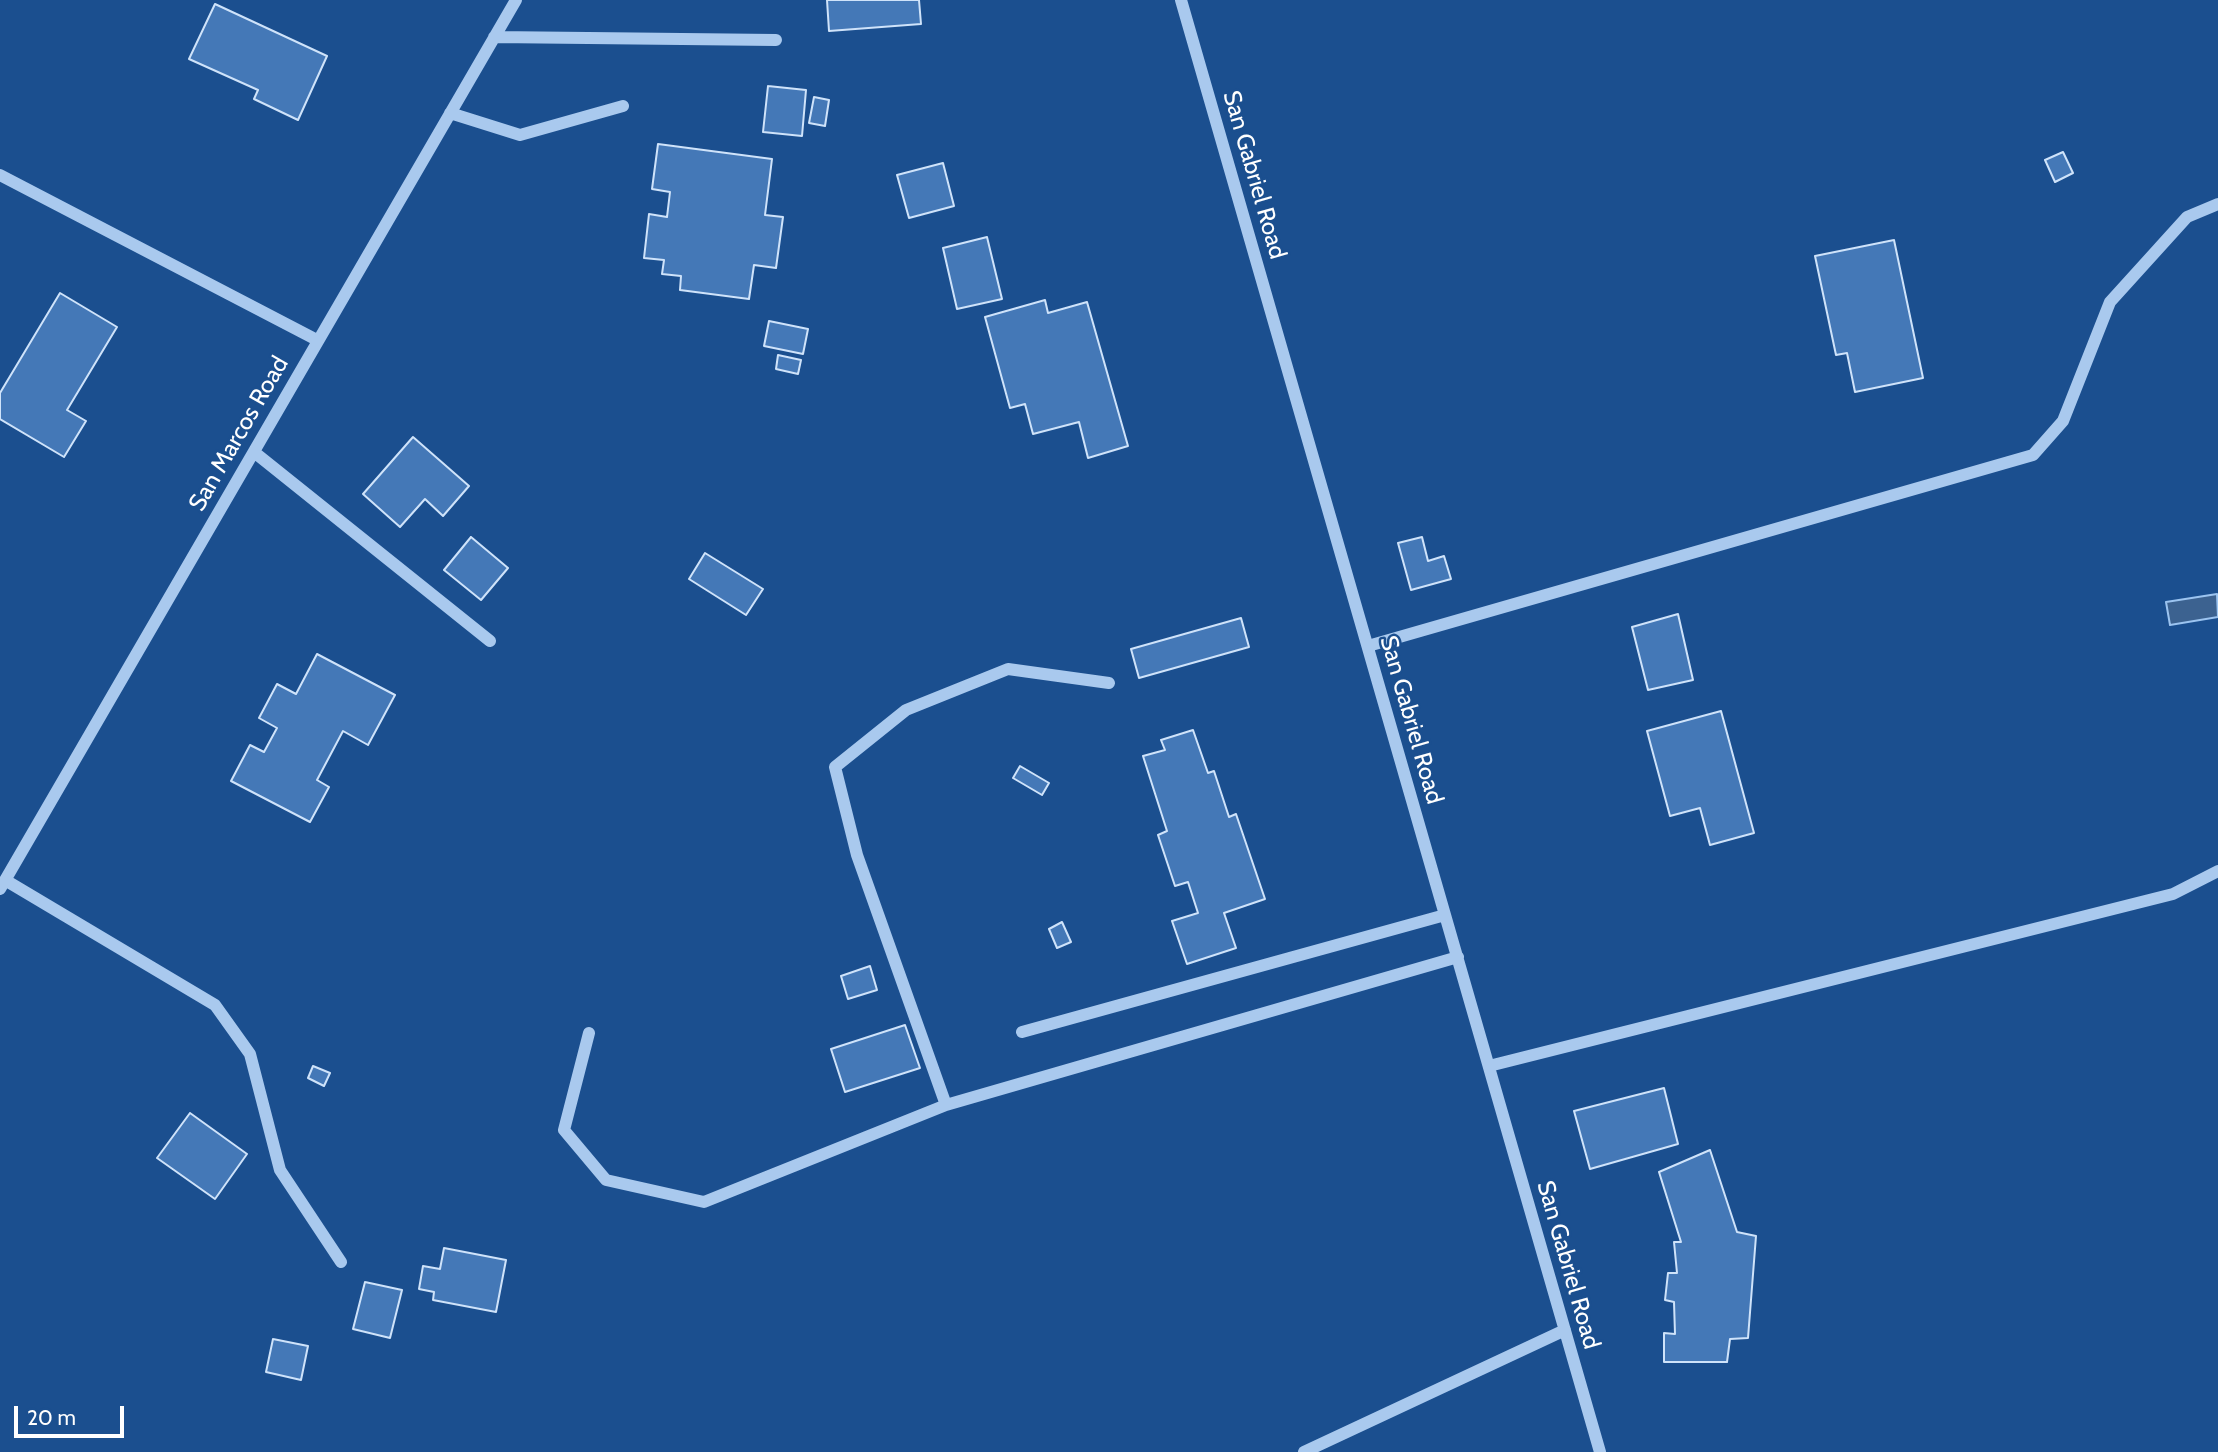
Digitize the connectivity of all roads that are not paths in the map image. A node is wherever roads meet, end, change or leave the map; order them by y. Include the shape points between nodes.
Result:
1 (516, 0) edge
2 (1181, 0) edge
3 (494, 37) junction
4 (776, 40) dead end
5 (623, 106) dead end
6 (450, 113) junction
7 (0, 175) edge
8 (2218, 205) edge
9 (317, 340) junction
10 (254, 452) junction
11 (490, 642) dead end
12 (1368, 646) junction
13 (1110, 684) dead end
14 (2218, 871) edge
15 (3, 885) edge
16 (1445, 915) junction
17 (1458, 957) junction
18 (1022, 1032) dead end
19 (589, 1033) dead end
20 (1489, 1066) junction
21 (946, 1105) junction
22 (341, 1262) dead end
23 (1565, 1330) junction
24 (1304, 1452) edge
25 (1600, 1452) edge

1 - 3 street, San Marcos Road
2 - 12 street, San Gabriel Road
3 - 4 street
3 - 6 street, San Marcos Road
5 - 6 street via 520,135
6 - 9 street, San Marcos Road
7 - 9 street
8 - 12 street via 2187,217 2110,302 2063,421 2033,455
9 - 10 street, San Marcos Road
10 - 11 street
10 - 15 street, San Marcos Road
12 - 16 street, San Gabriel Road
13 - 21 street via 1008,669 906,710 835,766 857,855
14 - 20 street via 2173,894
15 - 22 street via 215,1005 250,1054 280,1170
16 - 17 street, San Gabriel Road
16 - 18 street
17 - 20 street, San Gabriel Road
17 - 21 street
19 - 21 street via 564,1130 606,1180 704,1202
20 - 23 street, San Gabriel Road
23 - 24 street
23 - 25 street, San Gabriel Road

